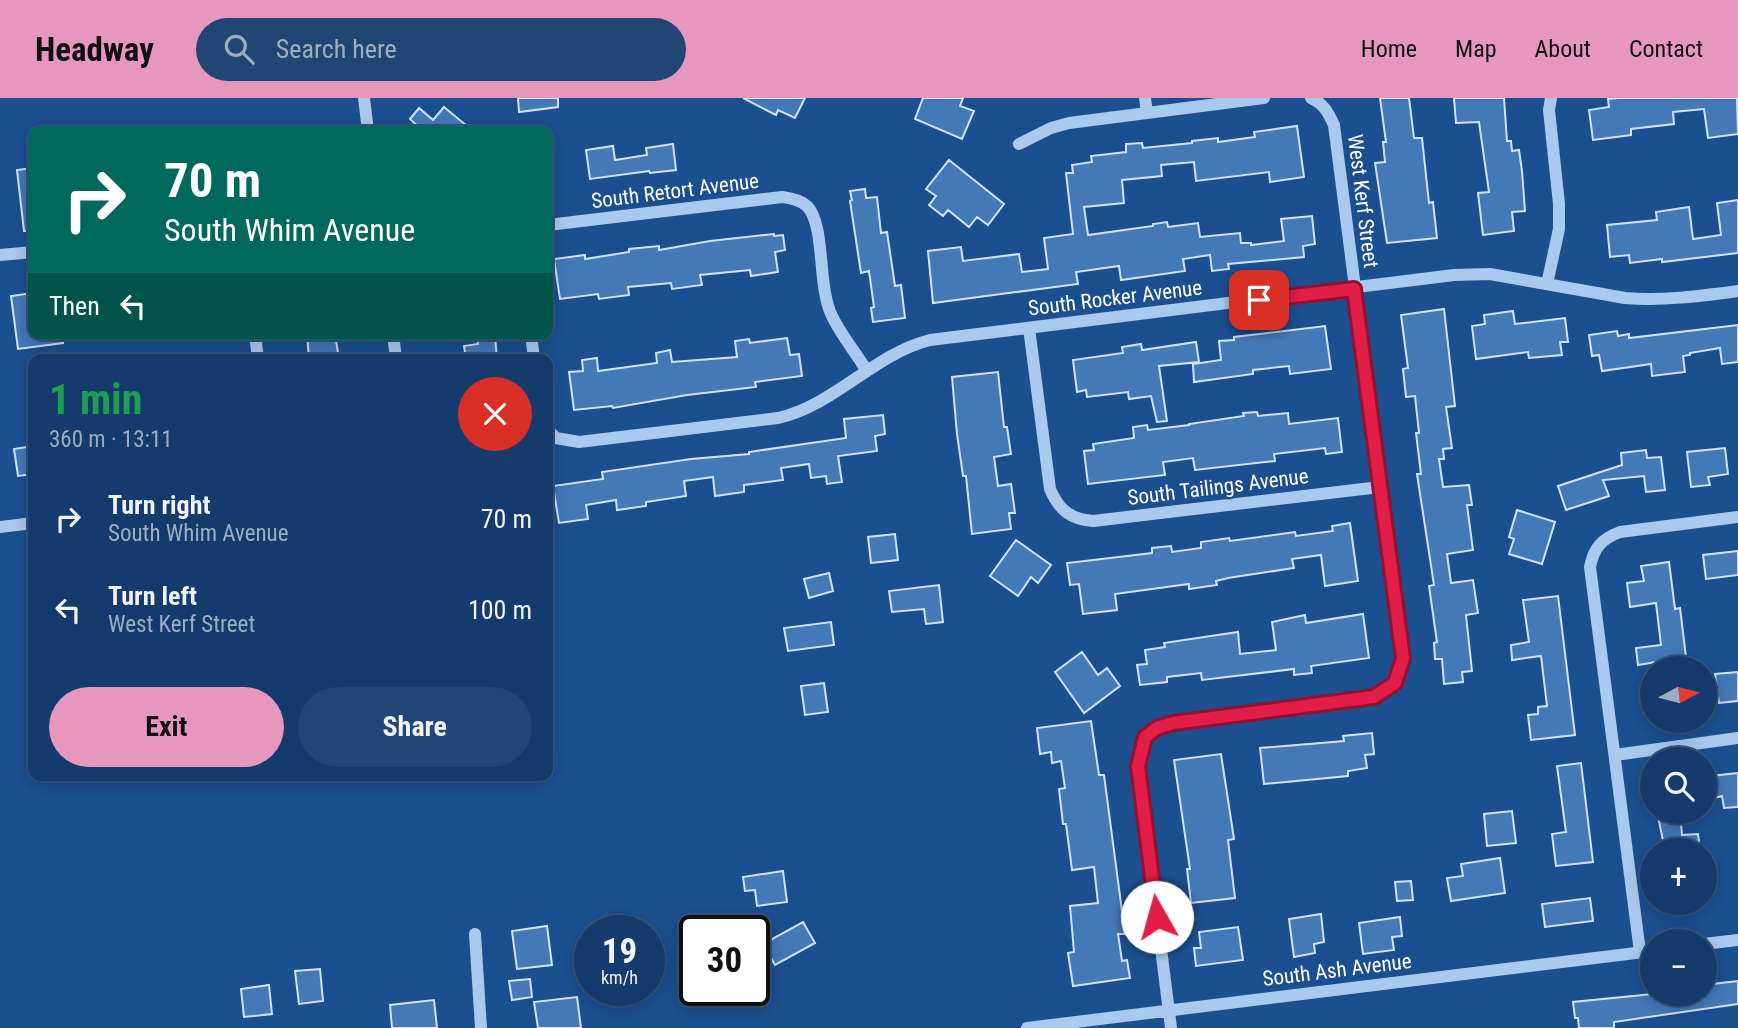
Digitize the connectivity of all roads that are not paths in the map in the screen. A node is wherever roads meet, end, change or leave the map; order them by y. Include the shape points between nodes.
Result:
1 (363, 98) edge
2 (1145, 98) edge
3 (1264, 98) edge
4 (1551, 98) edge
5 (1315, 100) edge
6 (1173, 104) edge
7 (1147, 113) junction
8 (367, 126) edge
9 (1019, 144) dead end
10 (553, 224) edge
11 (28, 252) edge
12 (0, 255) edge
13 (1547, 284) junction
14 (1354, 289) junction
15 (1738, 291) edge
16 (1029, 328) junction
17 (867, 371) junction
18 (553, 434) edge
19 (1380, 487) junction
20 (1738, 517) edge
21 (28, 524) edge
22 (0, 527) edge
23 (1738, 738) edge
24 (1615, 755) junction
25 (1643, 929) edge
26 (475, 934) dead end
27 (1738, 940) edge
28 (1717, 942) edge
29 (1640, 952) edge
30 (1168, 1010) junction
31 (481, 1028) edge
32 (1027, 1028) edge
33 (1171, 1028) edge

1 - 8 street
2 - 7 street
3 - 6 street
4 - 13 street via 1559,229
5 - 14 street, West Kerf Street via 1329,112 1334,125
6 - 7 street
7 - 9 street via 1069,122
10 - 17 street, South Retort Avenue via 794,199 806,205 817,227 831,316
11 - 12 street
13 - 14 street, South Rocker Avenue via 1472,273
13 - 15 street, South Rocker Avenue via 1648,300
14 - 16 street, South Rocker Avenue
14 - 19 street, West Kerf Street
16 - 17 street, South Rocker Avenue via 916,343
16 - 19 street, South Tailings Avenue via 1050,489 1063,511 1078,520
17 - 18 street, South Rocker Avenue via 799,414 579,442
19 - 30 street, West Kerf Street via 1403,658 1395,683 1374,697 1173,723 1145,737 1138,766
20 - 24 street via 1620,532 1597,545 1590,567
21 - 22 street
23 - 24 street
24 - 25 street
26 - 31 street
27 - 28 street
29 - 30 street, South Ash Avenue
30 - 32 street, South Ash Avenue
30 - 33 street

